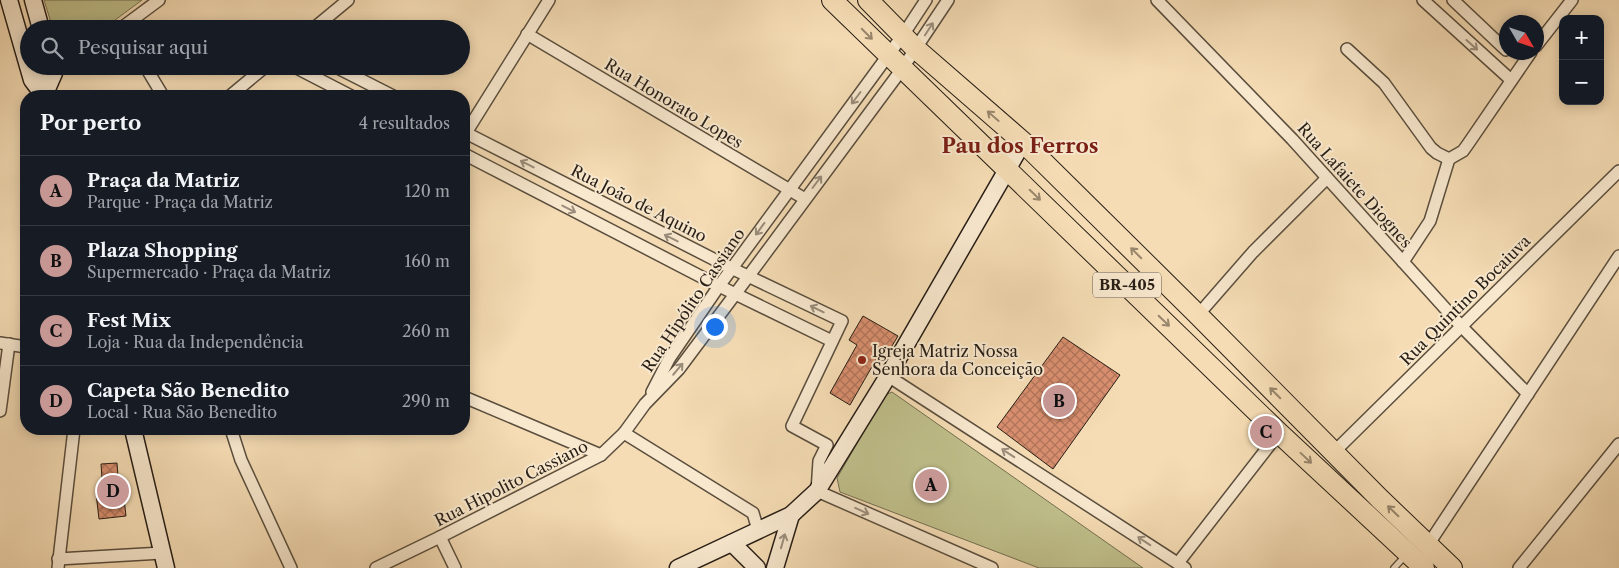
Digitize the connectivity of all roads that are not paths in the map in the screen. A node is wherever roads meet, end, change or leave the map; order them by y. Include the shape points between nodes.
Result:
1 (33, 0) edge
2 (159, 0) edge
3 (348, 0) edge
4 (549, 0) edge
5 (832, 0) edge
6 (868, 0) edge
7 (926, 0) edge
8 (948, 0) edge
9 (1157, 0) edge
10 (1424, 0) edge
11 (1453, 0) edge
12 (1572, 0) edge
13 (7, 9) edge
14 (1464, 10) junction
15 (39, 20) edge
16 (133, 20) edge
17 (324, 20) edge
18 (1450, 25) junction
19 (527, 34) junction
20 (1544, 36) edge
21 (909, 42) junction
22 (1499, 43) edge
23 (20, 46) edge
24 (1347, 49) dead end
25 (888, 55) junction
26 (1518, 60) edge
27 (1525, 60) edge
28 (1522, 64) junction
29 (902, 69) junction
30 (30, 75) edge
31 (42, 75) edge
32 (54, 75) edge
33 (150, 75) edge
34 (255, 75) edge
35 (310, 75) edge
36 (352, 75) edge
37 (32, 80) junction
38 (1511, 80) junction
39 (40, 90) edge
40 (47, 90) edge
41 (159, 90) edge
42 (237, 90) edge
43 (339, 90) edge
44 (381, 90) edge
45 (470, 124) edge
46 (470, 137) edge
47 (1023, 142) junction
48 (470, 157) edge
49 (1449, 159) junction
50 (1008, 169) junction
51 (1619, 171) edge
52 (1327, 178) junction
53 (788, 189) junction
54 (805, 199) junction
55 (1619, 256) edge
56 (1403, 262) junction
57 (732, 268) junction
58 (748, 276) junction
59 (719, 286) junction
60 (736, 293) junction
61 (1198, 316) junction
62 (1461, 326) junction
63 (832, 341) junction
64 (5, 344) edge
65 (20, 346) edge
66 (888, 376) junction
67 (1528, 394) junction
68 (470, 400) edge
69 (645, 404) junction
70 (0, 411) edge
71 (624, 432) junction
72 (1279, 433) junction
73 (73, 435) edge
74 (134, 435) edge
75 (233, 435) edge
76 (1619, 444) edge
77 (1334, 452) junction
78 (601, 455) junction
79 (817, 491) junction
80 (791, 515) junction
81 (758, 530) junction
82 (440, 538) junction
83 (732, 543) junction
84 (1428, 545) junction
85 (164, 560) edge
86 (1401, 561) edge
87 (58, 564) edge
88 (1182, 566) edge
89 (291, 568) edge
90 (376, 568) edge
91 (455, 568) edge
92 (678, 568) edge
93 (757, 568) edge
94 (775, 568) edge
95 (992, 568) edge
96 (1424, 568) edge
97 (1452, 568) edge
98 (1519, 568) edge

1 - 15 main road
2 - 16 street
3 - 17 street
4 - 19 street
5 -> 25 highway, BR-405
6 - 21 highway, BR-405
7 - 21 street, Rua Hipólito Cassiano
21 -> 8 street, Rua Hipólito Cassiano
9 - 52 street, Rua Lafaiete Diognes
10 - 18 street
11 - 14 street
12 - 20 street
13 - 23 main road
14 - 18 street
14 - 22 street
18 -> 38 street
19 - 45 street
19 - 53 street, Rua Honorato Lopes
21 - 25 street, Rua Hipólito Cassiano
21 - 29 street, Rua Hipólito Cassiano
47 -> 21 highway, BR-405
24 - 49 street via 1384,83 1431,148
25 - 29 highway, BR-405
25 -> 53 street, Rua Hipólito Cassiano
26 - 28 street
27 - 28 street
28 - 38 street
29 - 50 highway, BR-405
54 -> 29 street, Rua Hipólito Cassiano
30 - 37 main road
31 - 37 street
32 - 40 main road
33 - 41 street
34 - 42 street
35 - 43 street
36 - 44 street
37 - 39 main road
38 - 49 street via 1468,144
57 -> 46 street, Rua João de Aquino
47 - 50 main road
61 -> 47 highway, BR-405
48 -> 59 street
49 - 56 street via 1430,221
50 - 66 main road
50 -> 72 highway, BR-405
51 - 62 street, Rua Quintino Bocaiuva
52 - 56 street, Rua Lafaiete Diognes
52 - 61 street via 1253,252
53 - 54 street, Rua Honorato Lopes
53 -> 57 street, Rua Hipólito Cassiano
54 - 58 street, Rua Hipólito Cassiano
55 - 67 street
56 - 62 street, Rua Lafaiete Diognes
57 - 58 street, Rua João de Aquino
57 - 59 street, Rua Hipólito Cassiano
58 - 60 street, Rua Hipólito Cassiano
63 -> 58 street, Rua João de Aquino via 842,321
59 - 60 street
59 - 69 street, Rua Hipólito Cassiano via 669,359
60 - 63 street
69 -> 60 street, Rua Hipólito Cassiano via 679,369
77 -> 61 highway, BR-405
62 - 67 street, Rua Lafaiete Diognes
62 - 77 street, Rua Quintino Bocaiuva
63 - 79 street via 792,426 826,445 819,461
64 - 65 street
64 - 70 street
66 - 79 main road
88 -> 66 street
67 - 84 street
68 - 78 street
69 - 71 street, Rua Hipolito Cassiano
71 - 78 street, Rua Hipolito Cassiano
71 - 81 street via 753,512
72 -> 86 highway, BR-405
72 - 88 street
73 - 87 street
74 - 85 main road
75 - 89 street via 241,460
76 - 98 street
84 -> 77 highway, BR-405
78 - 82 street, Rua Hipolito Cassiano
79 - 80 main road
79 -> 95 street
80 - 81 main road
94 -> 80 main road
81 - 83 main road
82 - 90 street, Rua Hipolito Cassiano
82 - 91 street
83 - 92 main road
83 - 93 main road
84 - 97 highway, BR-405
85 - 87 street
86 - 96 highway, BR-405

